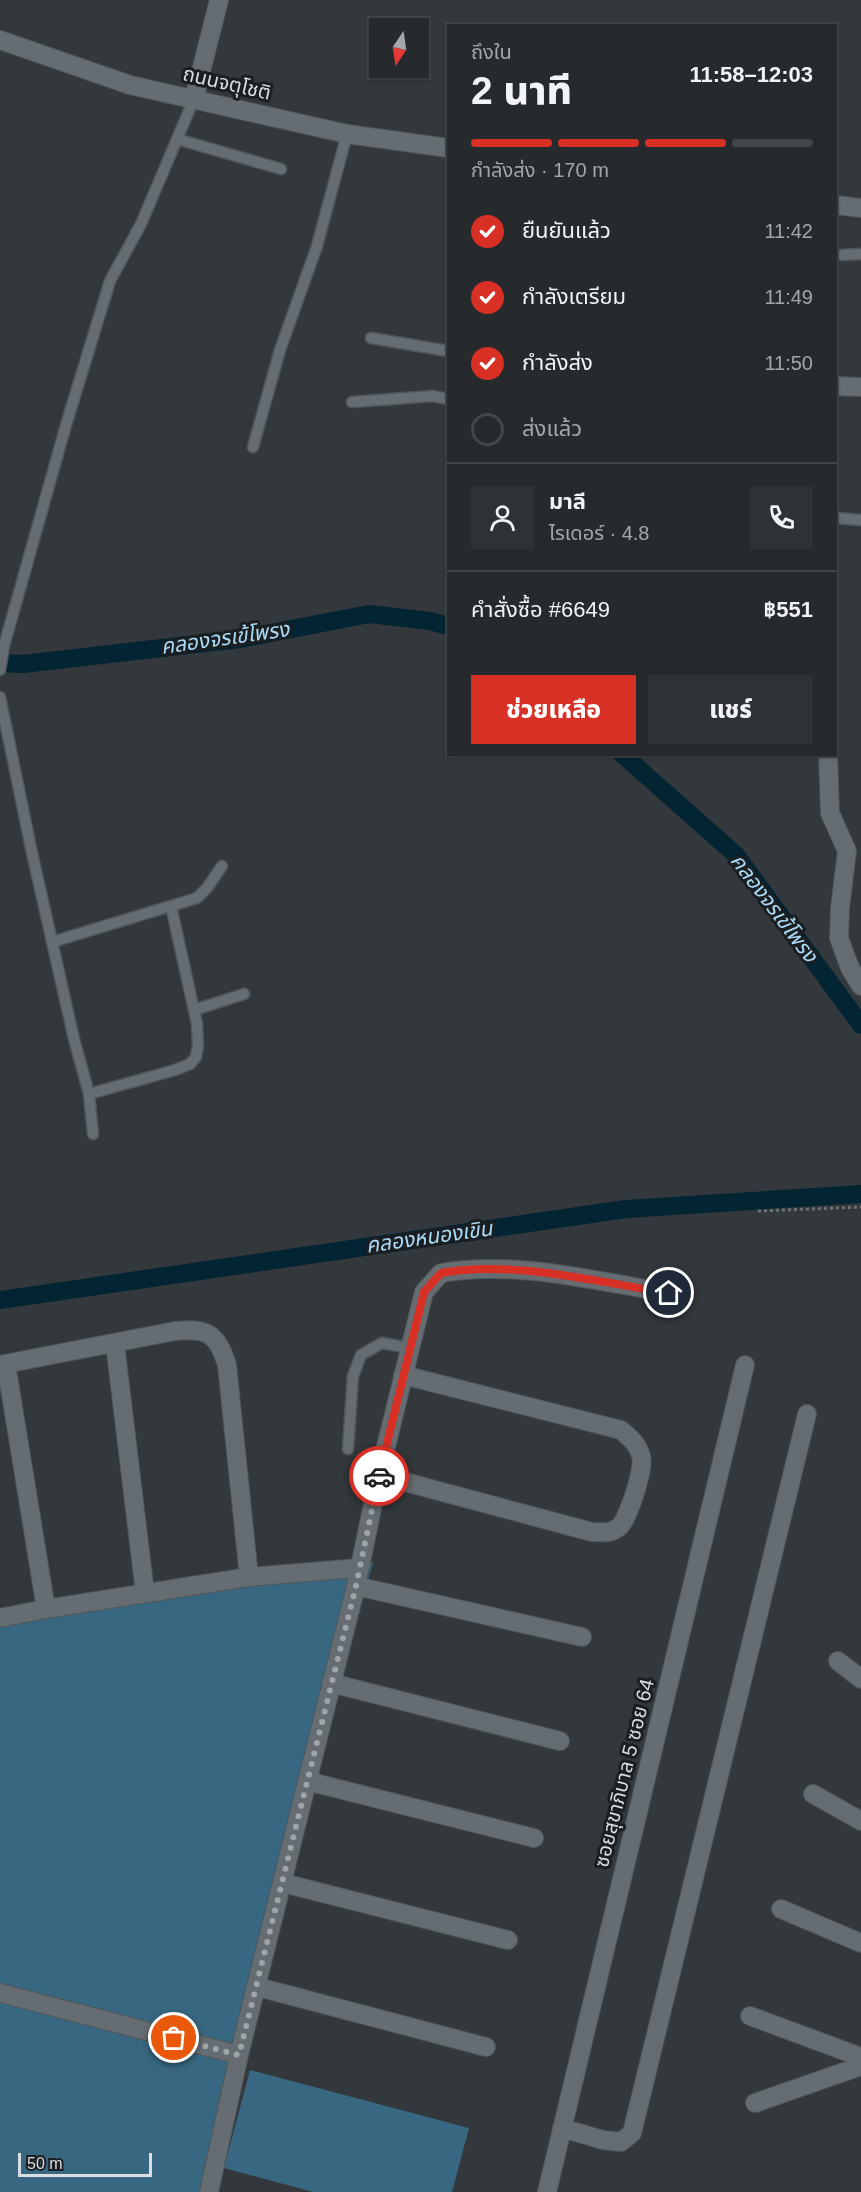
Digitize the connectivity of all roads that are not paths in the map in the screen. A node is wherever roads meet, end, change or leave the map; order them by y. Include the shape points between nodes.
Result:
1 (219, 0) edge
2 (0, 40) edge
3 (194, 99) junction
4 (347, 134) junction
5 (177, 139) junction
6 (447, 148) edge
7 (281, 169) dead end
8 (837, 204) edge
9 (861, 208) edge
10 (861, 254) edge
11 (842, 255) dead end
12 (370, 338) dead end
13 (447, 351) edge
14 (837, 386) edge
15 (861, 387) edge
16 (447, 399) edge
17 (352, 402) dead end
18 (253, 447) dead end
19 (837, 518) edge
20 (861, 520) edge
21 (0, 670) edge
22 (0, 697) edge
23 (828, 756) edge
24 (222, 866) dead end
25 (853, 871) edge
26 (171, 906) junction
27 (52, 942) junction
28 (861, 986) edge
29 (244, 994) dead end
30 (194, 1010) junction
31 (89, 1094) junction
32 (93, 1134) dead end
33 (669, 1293) dead end
34 (115, 1344) junction
35 (410, 1348) junction
36 (3, 1364) edge
37 (745, 1365) dead end
38 (403, 1376) junction
39 (807, 1414) dead end
40 (348, 1449) dead end
41 (379, 1475) junction
42 (359, 1568) junction
43 (249, 1577) junction
44 (356, 1586) junction
45 (145, 1593) junction
46 (46, 1609) junction
47 (0, 1618) edge
48 (582, 1637) dead end
49 (838, 1661) dead end
50 (861, 1679) edge
51 (331, 1683) junction
52 (560, 1741) dead end
53 (307, 1781) junction
54 (813, 1794) dead end
55 (861, 1821) edge
56 (534, 1838) dead end
57 (283, 1883) junction
58 (781, 1909) dead end
59 (508, 1940) dead end
60 (861, 1943) edge
61 (258, 1987) junction
62 (0, 1993) edge
63 (750, 2016) dead end
64 (486, 2047) dead end
65 (239, 2055) junction
66 (861, 2057) edge
67 (861, 2066) edge
68 (755, 2103) dead end
69 (561, 2128) junction
70 (209, 2192) edge
71 (547, 2192) edge

1 - 3 street
2 - 3 street, ถนนจตุโชติ via 130,85
3 - 4 street, ถนนจตุโชติ
3 - 5 lane
4 - 6 street, ถนนจตุโชติ
4 - 18 lane via 317,246 280,350
5 - 7 lane
5 - 21 lane via 141,224 110,281
8 - 9 street
10 - 11 lane
12 - 13 lane
14 - 15 street
16 - 17 lane via 434,396
19 - 20 lane
22 - 27 lane
23 - 25 street via 830,813
24 - 26 lane via 197,898
25 - 28 street via 840,908 839,938
26 - 27 lane
26 - 30 lane
27 - 31 lane
29 - 30 lane
30 - 31 lane via 198,1046 190,1064
31 - 32 lane
33 - 35 street via 488,1268 441,1273 424,1292
34 - 36 street
34 - 43 street via 197,1329 213,1337 222,1349 227,1365
34 - 45 street
35 - 38 street
35 - 40 lane via 382,1343 360,1354 353,1376
36 - 46 street
37 - 69 street, ซอยสุขาภิบาล 5 ซอย 64
38 - 41 street
38 - 41 street via 621,1430 634,1441 643,1458 638,1482 626,1518 610,1533 592,1532
39 - 69 street via 632,2133 621,2142
41 - 42 street
42 - 43 street
42 - 44 street
43 - 45 street
44 - 48 street
44 - 51 street
45 - 46 street
46 - 47 street
49 - 50 street
51 - 52 street
51 - 53 street
53 - 56 street
53 - 57 street
54 - 55 street
57 - 59 street
57 - 61 street
58 - 60 street
61 - 64 street
61 - 65 street
62 - 65 street
63 - 66 street
65 - 70 street
67 - 68 street
69 - 71 street, ซอยสุขาภิบาล 5 ซอย 64

